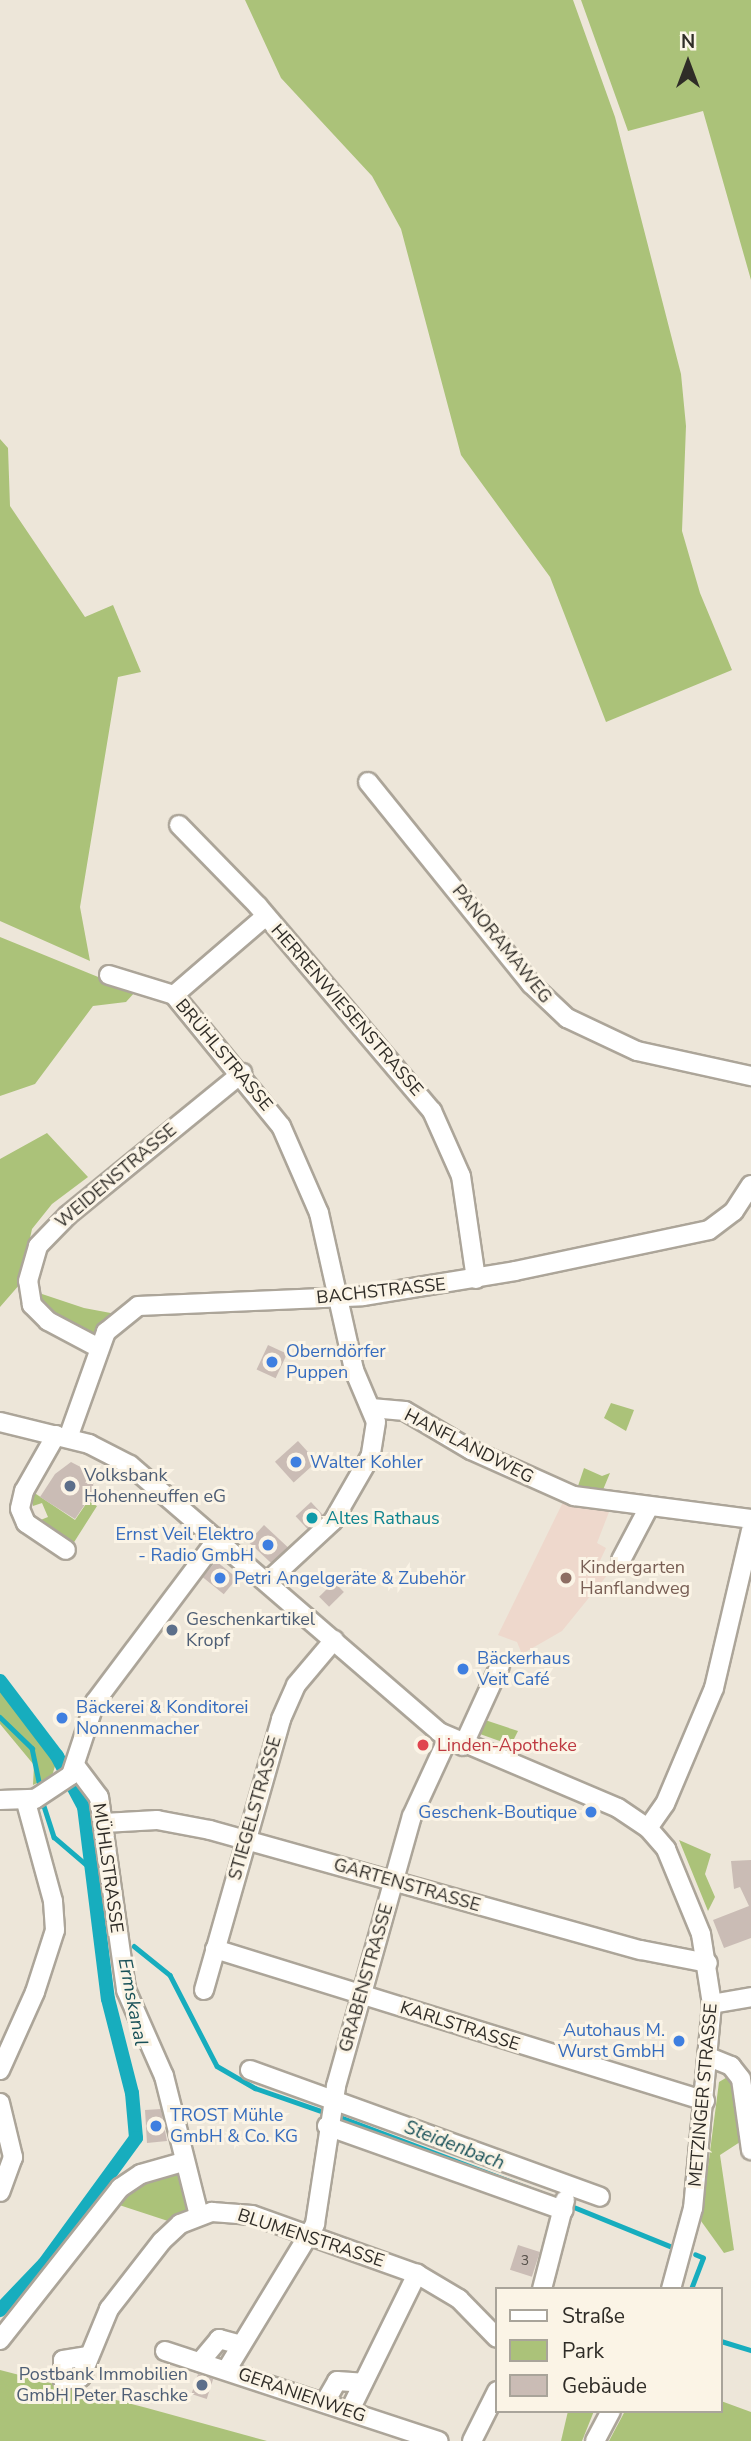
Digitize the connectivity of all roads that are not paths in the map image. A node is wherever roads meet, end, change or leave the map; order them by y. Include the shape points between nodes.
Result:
1 (368, 782) dead end
2 (182, 840) dead end
3 (266, 916) junction
4 (109, 975) dead end
5 (174, 995) junction
6 (242, 1073) junction
7 (751, 1076) edge
8 (751, 1185) edge
9 (476, 1279) junction
10 (339, 1297) junction
11 (99, 1348) junction
12 (371, 1408) junction
13 (0, 1422) edge
14 (62, 1436) junction
15 (649, 1507) junction
16 (751, 1519) edge
17 (751, 1530) edge
18 (218, 1538) junction
19 (66, 1550) dead end
20 (621, 1560) dead end
21 (267, 1582) junction
22 (334, 1640) junction
23 (500, 1665) dead end
24 (456, 1742) junction
25 (77, 1768) junction
26 (0, 1800) edge
27 (30, 1801) junction
28 (104, 1824) junction
29 (648, 1828) junction
30 (246, 1839) junction
31 (394, 1881) junction
32 (215, 1949) junction
33 (708, 1963) junction
34 (204, 1990) dead end
35 (361, 1995) junction
36 (751, 1997) edge
37 (712, 2004) junction
38 (709, 2057) junction
39 (0, 2070) edge
40 (250, 2070) dead end
41 (332, 2101) junction
42 (705, 2101) junction
43 (0, 2102) edge
44 (327, 2126) junction
45 (751, 2150) edge
46 (183, 2162) junction
47 (569, 2187) junction
48 (0, 2192) edge
49 (600, 2197) dead end
50 (563, 2210) junction
51 (199, 2215) junction
52 (309, 2235) junction
53 (417, 2274) junction
54 (543, 2287) edge
55 (672, 2287) edge
56 (496, 2337) edge
57 (0, 2340) edge
58 (241, 2345) junction
59 (165, 2351) dead end
60 (88, 2356) dead end
61 (200, 2362) junction
62 (227, 2369) junction
63 (363, 2383) junction
64 (496, 2393) edge
65 (325, 2402) junction
66 (350, 2410) junction
67 (610, 2413) edge
68 (439, 2441) edge
69 (472, 2441) edge
70 (595, 2441) edge

1 - 7 street, PANORAMAWEG via 531,984 567,1018 637,1051
2 - 3 street, HERRENWIESENSTRASSE via 179,825
3 - 5 street
3 - 9 street, HERRENWIESENSTRASSE via 432,1111 460,1175
4 - 5 street, BRÜHLSTRASSE
5 - 6 street, BRÜHLSTRASSE
6 - 10 street, BRÜHLSTRASSE via 281,1126 307,1182
6 - 11 street, WEIDENSTRASSE via 76,1208 38,1246 28,1281 32,1305 48,1321
8 - 9 street, BACHSTRASSE via 734,1211 709,1230
9 - 10 street, BACHSTRASSE
10 - 11 street, BACHSTRASSE via 138,1306 115,1323
10 - 12 street, BRÜHLSTRASSE via 354,1370
11 - 14 street, BACHSTRASSE
12 - 15 street, HANFLANDWEG via 405,1411 481,1455 574,1496
12 - 21 street, BRÜHLSTRASSE via 375,1445 333,1521
13 - 14 street
14 - 18 street via 130,1465
14 - 19 street, BACHSTRASSE via 24,1491 20,1509 26,1523
15 - 16 street, HANFLANDWEG
15 - 20 street
17 - 29 street via 714,1688 665,1804
18 - 21 street
18 - 25 street via 95,1702
21 - 22 street
22 - 24 street
22 - 30 street, STIEGELSTRASSE via 288,1699
23 - 24 street, GRABENSTRASSE
24 - 29 street via 604,1801
24 - 31 street, GRABENSTRASSE via 419,1796
25 - 27 street via 58,1786
25 - 28 street, MÜHLSTRASSE via 94,1785
26 - 27 street
27 - 39 street via 55,1930 36,1992
28 - 30 street, GARTENSTRASSE via 161,1820
28 - 46 street, MÜHLSTRASSE via 126,1990 164,2076
29 - 33 street, METZINGER STRASSE via 681,1879
30 - 31 street, GARTENSTRASSE
30 - 32 street, STIEGELSTRASSE
31 - 33 street, GARTENSTRASSE
31 - 35 street, GRABENSTRASSE
32 - 34 street, STIEGELSTRASSE
32 - 35 street, KARLSTRASSE
33 - 37 street, METZINGER STRASSE
35 - 41 street, GRABENSTRASSE
35 - 42 street, KARLSTRASSE
36 - 37 street
37 - 38 street, METZINGER STRASSE
38 - 42 street, METZINGER STRASSE
38 - 45 street via 731,2066 741,2079
40 - 41 street
41 - 44 street, GRABENSTRASSE
41 - 47 street
42 - 55 street, METZINGER STRASSE via 690,2228
43 - 48 street via 13,2157
44 - 50 street
44 - 52 street, GRABENSTRASSE via 318,2212
46 - 51 street, MÜHLSTRASSE
46 - 57 street via 141,2174 120,2188
47 - 49 street
47 - 50 street
50 - 54 street
51 - 52 street, BLUMENSTRASSE via 240,2212
51 - 60 street, BLUMENSTRASSE via 172,2231 134,2275 109,2309
52 - 53 street, BLUMENSTRASSE
52 - 58 street, GRABENSTRASSE
53 - 56 street, BLUMENSTRASSE via 459,2300
53 - 63 street
58 - 61 street via 219,2339
58 - 62 street, GRABENSTRASSE
59 - 61 street, GERANIENWEG
61 - 62 street, GERANIENWEG
62 - 65 street, GERANIENWEG
63 - 65 street via 337,2381
63 - 66 street
64 - 69 street
65 - 66 street, GERANIENWEG
66 - 68 street, GERANIENWEG
67 - 70 street

